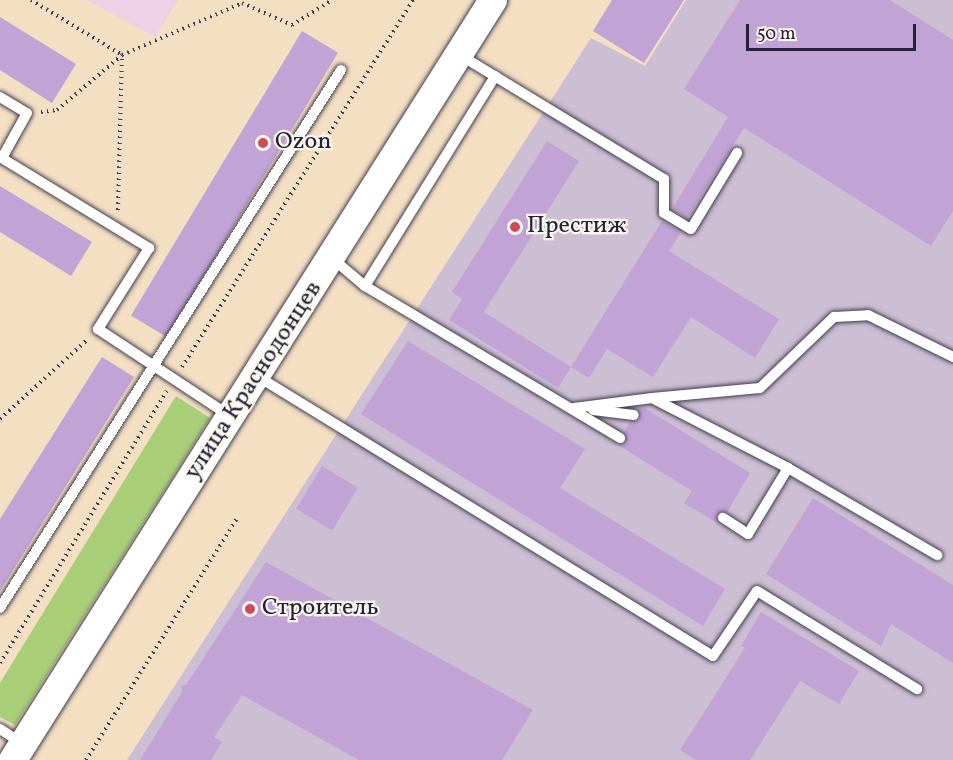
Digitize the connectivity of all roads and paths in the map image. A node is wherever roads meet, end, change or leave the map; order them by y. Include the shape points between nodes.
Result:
1 (31, 0) edge
2 (332, 0) edge
3 (413, 0) edge
4 (493, 0) edge
5 (460, 54) junction
6 (122, 55) junction
7 (341, 70) dead end
8 (495, 76) junction
9 (0, 98) edge
10 (27, 113) junction
11 (737, 153) dead end
12 (1, 157) edge
13 (118, 229) junction
14 (333, 259) junction
15 (365, 286) junction
16 (98, 329) junction
17 (953, 357) edge
18 (154, 365) junction
19 (257, 375) junction
20 (175, 378) junction
21 (652, 398) junction
22 (574, 408) junction
23 (634, 415) dead end
24 (230, 416) junction
25 (1, 419) edge
26 (620, 438) dead end
27 (788, 468) junction
28 (237, 518) dead end
29 (723, 518) dead end
30 (937, 555) dead end
31 (0, 608) edge
32 (0, 663) edge
33 (917, 689) dead end
34 (12, 744) edge
35 (86, 760) edge

1 - 6 path
2 - 6 path via 292,25 242,3
3 - 20 path
4 - 5 main road, улица Краснодонцев
5 - 8 lane
5 - 14 main road, улица Краснодонцев
6 - 10 path via 57,110
6 - 13 path
7 - 18 lane
8 - 11 lane via 664,179 664,213 691,229
8 - 15 lane
9 - 10 lane
10 - 12 lane
12 - 13 lane
13 - 16 lane via 150,248
14 - 15 lane
14 - 19 main road, улица Краснодонцев
15 - 22 lane
16 - 18 lane
16 - 25 path
17 - 21 lane via 868,315 834,317 760,388
18 - 20 lane
18 - 31 lane
19 - 24 main road, улица Краснодонцев
19 - 33 lane via 713,657 757,591
20 - 24 lane
20 - 32 path
21 - 22 lane
21 - 27 lane
22 - 23 lane
22 - 26 lane
24 - 34 main road, улица Краснодонцев
27 - 29 lane via 748,534
27 - 30 lane
28 - 35 path

